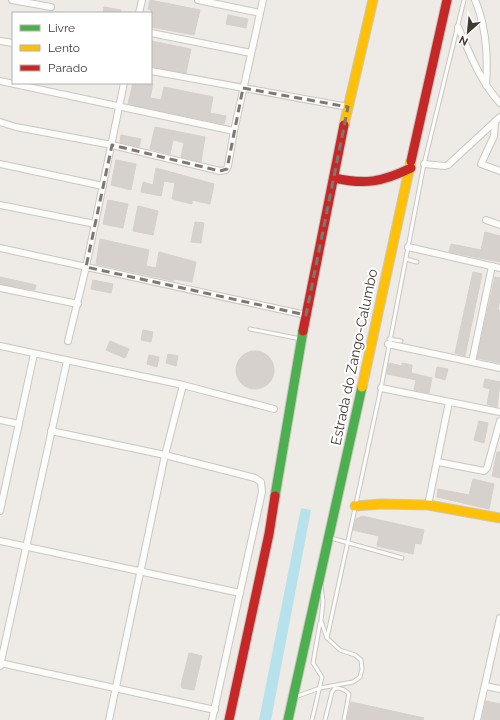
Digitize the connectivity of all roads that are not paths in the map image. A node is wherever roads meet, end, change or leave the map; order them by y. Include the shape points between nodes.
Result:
1 (12, 0) edge
2 (142, 0) edge
3 (198, 0) edge
4 (263, 0) edge
5 (373, 0) edge
6 (447, 0) edge
7 (464, 0) edge
8 (475, 0) edge
9 (51, 7) dead end
10 (139, 12) edge
11 (260, 13) junction
12 (458, 28) junction
13 (152, 33) edge
14 (0, 40) edge
15 (12, 43) edge
16 (251, 53) junction
17 (152, 71) edge
18 (0, 81) edge
19 (12, 84) edge
20 (14, 84) edge
21 (124, 84) edge
22 (486, 85) junction
23 (243, 88) junction
24 (500, 103) edge
25 (120, 106) junction
26 (348, 107) junction
27 (498, 119) edge
28 (0, 122) edge
29 (234, 131) junction
30 (112, 145) junction
31 (0, 164) edge
32 (424, 164) junction
33 (411, 168) junction
34 (500, 171) edge
35 (334, 178) junction
36 (103, 186) junction
37 (0, 205) edge
38 (486, 220) dead end
39 (95, 224) junction
40 (500, 225) edge
41 (408, 247) junction
42 (0, 248) edge
43 (406, 259) junction
44 (417, 262) dead end
45 (492, 266) junction
46 (86, 267) junction
47 (500, 268) edge
48 (0, 288) edge
49 (78, 304) junction
50 (306, 315) junction
51 (250, 329) dead end
52 (302, 339) junction
53 (68, 341) dead end
54 (389, 342) junction
55 (400, 342) dead end
56 (0, 346) edge
57 (34, 354) junction
58 (67, 361) junction
59 (472, 362) junction
60 (500, 368) edge
61 (183, 385) junction
62 (381, 388) junction
63 (449, 402) junction
64 (274, 408) dead end
65 (500, 412) edge
66 (0, 420) edge
67 (500, 421) edge
68 (19, 424) junction
69 (50, 431) junction
70 (165, 456) junction
71 (438, 462) junction
72 (428, 505) junction
73 (355, 506) junction
74 (0, 511) edge
75 (500, 518) edge
76 (329, 538) junction
77 (0, 541) edge
78 (348, 543) junction
79 (26, 547) junction
80 (402, 558) dead end
81 (140, 571) junction
82 (320, 580) junction
83 (240, 593) junction
84 (500, 618) edge
85 (321, 622) junction
86 (327, 638) junction
87 (0, 664) edge
88 (485, 686) junction
89 (115, 688) junction
90 (320, 688) junction
91 (500, 689) edge
92 (293, 697) junction
93 (214, 710) junction
94 (109, 720) edge
95 (212, 720) edge
96 (229, 720) edge
97 (288, 720) edge
98 (312, 720) edge
99 (326, 720) edge
100 (344, 720) edge
101 (477, 720) edge

1 - 9 street
2 - 10 street
3 - 11 street
4 - 11 street
5 - 26 main road
6 - 33 main road, Estrada do Zango-Calumbo
7 - 12 lane
8 - 22 street via 484,35
11 - 16 street
12 - 22 street
12 - 32 lane
13 - 16 street
14 - 15 street
16 - 23 street
17 - 23 street
18 - 19 street
20 - 25 street
21 - 25 street
22 - 24 street
23 - 26 street
23 - 29 street
25 - 29 street
25 - 30 street
26 - 35 main road
27 - 32 street via 448,165
27 - 34 street via 494,136 481,164
28 - 30 street
29 - 30 street via 228,166 226,170 220,171
30 - 36 street
31 - 36 street
32 - 41 lane
33 - 35 main road via 368,184
33 - 76 main road, Estrada do Zango-Calumbo
35 - 50 main road
36 - 39 street
37 - 39 street
38 - 40 street
39 - 46 street
41 - 43 lane
41 - 45 street
42 - 46 street
43 - 44 lane
43 - 54 lane
45 - 47 street
45 - 59 street
46 - 49 street
46 - 50 street
48 - 49 street
49 - 53 street
50 - 52 main road
51 - 52 lane
52 - 96 main road via 269,534
54 - 55 lane
54 - 59 street
54 - 62 lane
56 - 57 street
57 - 58 street
57 - 68 street
58 - 61 street
58 - 69 street
59 - 60 street
61 - 64 street
61 - 70 street
62 - 63 street
62 - 73 lane
63 - 65 street
63 - 71 street
66 - 68 street
67 - 71 street via 484,471
68 - 74 street
69 - 70 street
69 - 79 street
70 - 81 street
70 - 83 street via 255,478 261,482 262,492
71 - 72 street
72 - 73 main road
72 - 75 main road
73 - 78 lane
76 - 78 lane
76 - 82 main road, Estrada do Zango-Calumbo
77 - 79 street
78 - 80 lane
78 - 86 lane
79 - 81 street
79 - 87 street
81 - 83 street
81 - 89 street
82 - 85 lane via 324,601
82 - 92 main road, Estrada do Zango-Calumbo
83 - 93 street
84 - 88 street
85 - 86 lane
85 - 90 lane via 313,662 322,677
86 - 90 lane via 340,650 361,660 362,669 360,677 353,682
87 - 89 street
88 - 91 street
88 - 101 street
89 - 93 street
89 - 94 street
90 - 92 lane
90 - 98 lane
92 - 97 main road, Estrada do Zango-Calumbo
93 - 95 street
99 - 100 lane via 335,688 346,690 349,694

